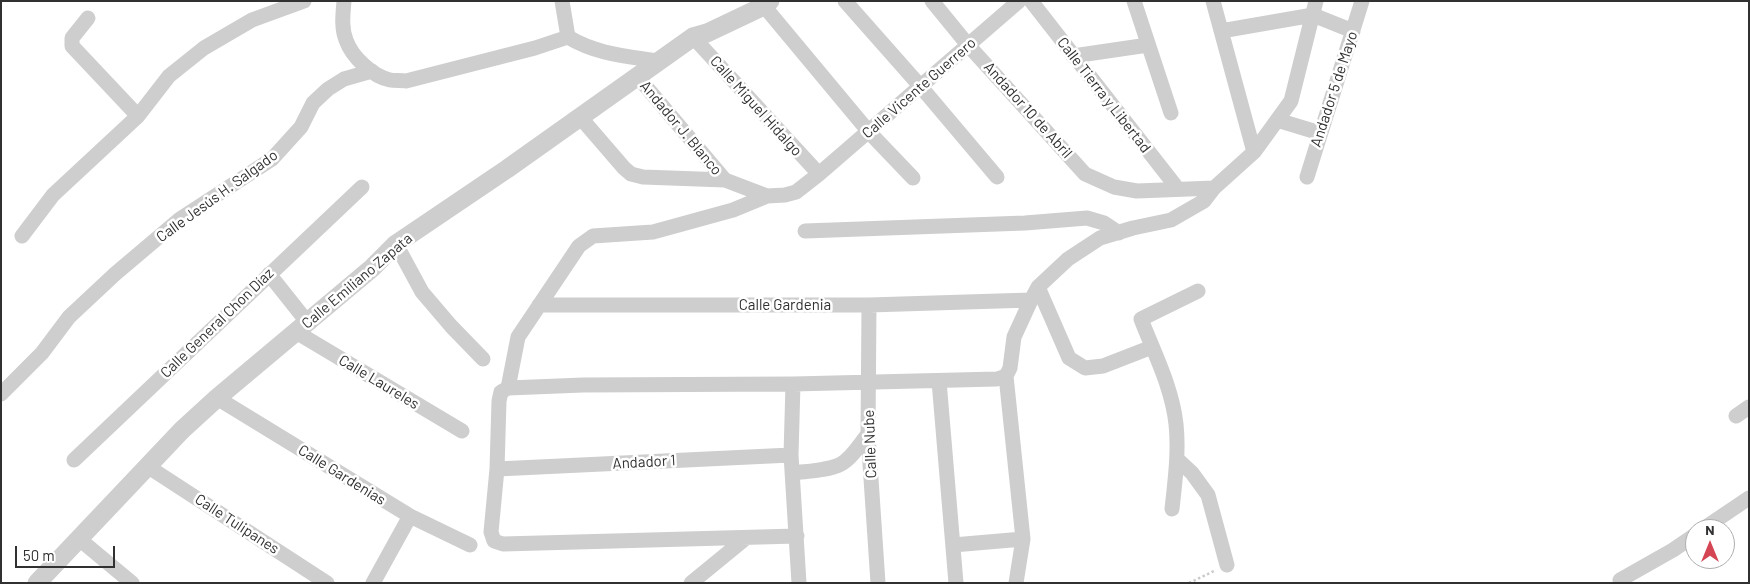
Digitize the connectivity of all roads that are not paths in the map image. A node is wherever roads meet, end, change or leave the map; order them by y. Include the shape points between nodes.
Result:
1 (304, 1) edge
2 (344, 1) edge
3 (562, 1) edge
4 (845, 1) edge
5 (932, 1) edge
6 (1019, 1) edge
7 (1030, 1) edge
8 (1134, 1) edge
9 (1212, 1) edge
10 (1362, 1) edge
11 (767, 4) edge
12 (1315, 8) edge
13 (88, 18) dead end
14 (1353, 30) junction
15 (1221, 31) junction
16 (568, 36) junction
17 (693, 36) junction
18 (968, 45) junction
19 (1148, 45) junction
20 (1073, 56) junction
21 (658, 60) junction
22 (372, 71) junction
23 (637, 76) junction
24 (921, 86) junction
25 (1171, 113) dead end
26 (138, 116) junction
27 (580, 117) junction
28 (1277, 120) junction
29 (869, 132) junction
30 (1320, 133) junction
31 (1254, 152) junction
32 (819, 174) junction
33 (997, 177) dead end
34 (1307, 177) dead end
35 (913, 178) dead end
36 (725, 180) junction
37 (362, 187) dead end
38 (1214, 188) junction
39 (1178, 189) junction
40 (767, 196) junction
41 (805, 231) dead end
42 (1119, 233) junction
43 (22, 236) dead end
44 (396, 244) junction
45 (269, 274) junction
46 (1198, 291) dead end
47 (1035, 294) junction
48 (539, 305) junction
49 (869, 305) junction
50 (302, 327) junction
51 (1152, 347) junction
52 (483, 360) dead end
53 (1006, 376) junction
54 (869, 381) junction
55 (939, 381) junction
56 (793, 384) junction
57 (508, 388) junction
58 (1, 394) edge
59 (217, 398) junction
60 (1749, 407) edge
61 (1736, 416) dead end
62 (462, 431) dead end
63 (868, 434) junction
64 (791, 455) junction
65 (1177, 459) junction
66 (74, 460) dead end
67 (147, 466) junction
68 (497, 469) junction
69 (793, 473) junction
70 (1748, 500) edge
71 (1172, 508) dead end
72 (410, 516) junction
73 (1719, 519) edge
74 (796, 536) junction
75 (78, 538) junction
76 (746, 538) junction
77 (1023, 539) junction
78 (1685, 542) edge
79 (470, 545) dead end
80 (953, 545) junction
81 (1227, 565) road end
82 (1620, 580) dead end
83 (37, 583) edge
84 (132, 583) edge
85 (327, 583) edge
86 (373, 583) edge
87 (690, 583) edge
88 (799, 583) edge
89 (878, 583) edge
90 (956, 583) edge
91 (1016, 583) edge

1 - 26 street via 252,20 204,48 169,76
2 - 22 street via 342,21 346,40 355,56
3 - 16 street
4 - 24 street
5 - 18 street, Andador 10 de Abril
6 - 18 street, Calle Vicente Guerrero
7 - 20 street, Calle Tierra y Libertad
8 - 19 street
9 - 15 street
10 - 14 street, Andador 5 de Mayo
11 - 17 street, Calle Emiliano Zapata
11 - 29 street
12 - 14 street
12 - 15 street
12 - 28 street via 1291,100
13 - 26 street via 72,38 72,46
14 - 30 street, Andador 5 de Mayo
15 - 31 street
16 - 21 street via 583,46 605,53
16 - 22 street via 535,48 406,81 390,80
17 - 21 street, Calle Emiliano Zapata
17 - 32 street, Calle Miguel Hidalgo
18 - 24 street, Calle Vicente Guerrero
18 - 39 street, Andador 10 de Abril via 1085,174 1114,187 1137,191
19 - 20 street
19 - 25 street
20 - 39 street, Calle Tierra y Libertad
21 - 23 street, Calle Emiliano Zapata
22 - 58 street, Calle Jesús H. Salgado via 344,79 328,89 314,103 301,127 272,159 180,219 115,274 69,317 42,353
23 - 27 street, Calle Emiliano Zapata
23 - 36 street, Andador J. Blanco
24 - 29 street, Calle Vicente Guerrero
24 - 33 street
26 - 43 street via 53,195
27 - 36 street via 631,174
27 - 44 street, Calle Emiliano Zapata
28 - 30 street
28 - 31 street
29 - 32 street, Calle Vicente Guerrero
29 - 35 street
30 - 34 street, Andador 5 de Mayo
31 - 38 street
32 - 40 street, Calle Vicente Guerrero via 796,192
36 - 40 street
37 - 45 street, Calle General Chon Díaz
38 - 39 street
38 - 42 street via 1204,201 1171,220
40 - 48 street via 733,210 653,232 593,236 579,246
41 - 42 street via 1087,218 1104,223
42 - 47 street via 1100,238 1068,259
44 - 50 street, Calle Emiliano Zapata
44 - 52 street via 422,292
45 - 50 street
45 - 66 street, Calle General Chon Díaz
46 - 51 street via 1141,319
47 - 49 street, Calle Gardenia
47 - 51 street via 1069,358 1085,368 1103,366
47 - 53 street via 1014,338
48 - 49 street, Calle Gardenia
48 - 57 street via 518,337
49 - 54 street, Calle Nube
50 - 59 street, Calle Emiliano Zapata
50 - 62 street, Calle Laureles
51 - 65 street via 1167,383 1176,424
53 - 55 street via 997,380
53 - 77 street
54 - 55 street
54 - 56 street
54 - 63 street, Calle Nube
55 - 80 street
56 - 57 street
56 - 64 street
57 - 68 street via 501,392 499,401
59 - 67 street, Calle Emiliano Zapata
59 - 72 street, Calle Gardenias
60 - 61 street
63 - 69 street via 841,463
63 - 89 street, Calle Nube
64 - 68 street, Andador 1
64 - 69 street
65 - 71 street
65 - 81 street via 1208,495
67 - 75 street, Calle Emiliano Zapata
67 - 85 street, Calle Tulipanes
68 - 76 street via 491,532 494,541 503,544
69 - 74 street
70 - 73 street
72 - 79 street, Calle Gardenias
72 - 86 street
74 - 76 street
74 - 88 street
75 - 83 street, Calle Emiliano Zapata
75 - 84 street
76 - 87 street
77 - 80 street
77 - 91 street
78 - 82 street
80 - 90 street

